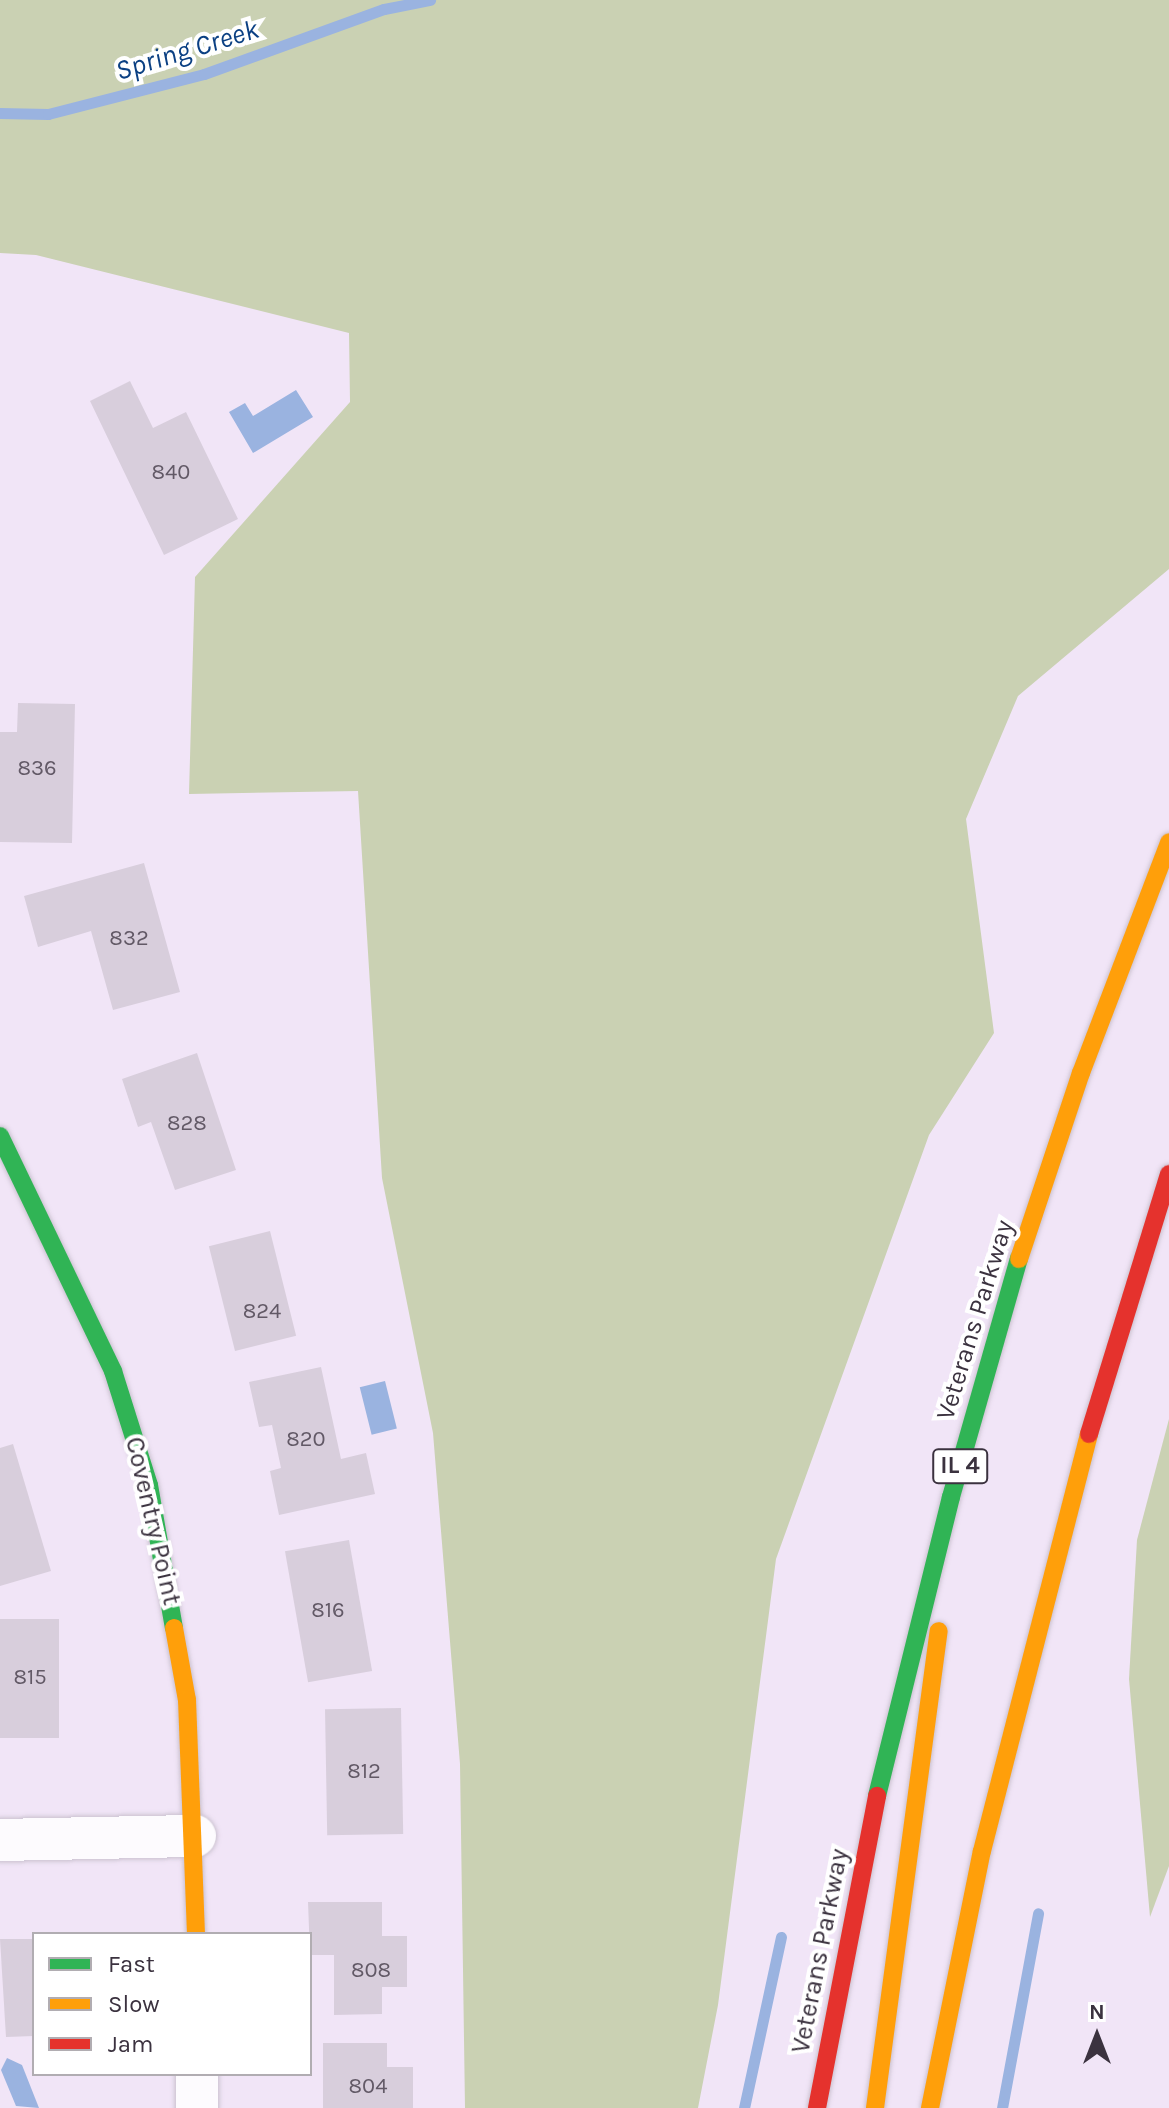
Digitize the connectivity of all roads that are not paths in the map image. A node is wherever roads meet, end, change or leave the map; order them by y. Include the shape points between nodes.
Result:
1 (1169, 842) edge
2 (0, 1136) edge
3 (1169, 1174) edge
4 (951, 1497) junction
5 (195, 1836) junction
6 (0, 1840) edge
7 (196, 1932) edge
8 (197, 2076) edge
9 (197, 2108) edge
10 (817, 2108) edge
11 (875, 2108) edge
12 (930, 2108) edge

1 - 4 main road, Veterans Parkway / IL 4 via 1071,1102 1010,1288
2 - 5 main road, Coventry Point via 113,1371 149,1485 179,1635
3 - 12 main road via 1112,1347 1029,1661 982,1851
4 - 10 main road, Veterans Parkway / IL 4 via 886,1752
4 - 11 main road via 935,1683
5 - 6 street
5 - 7 main road, Coventry Point
8 - 9 street

